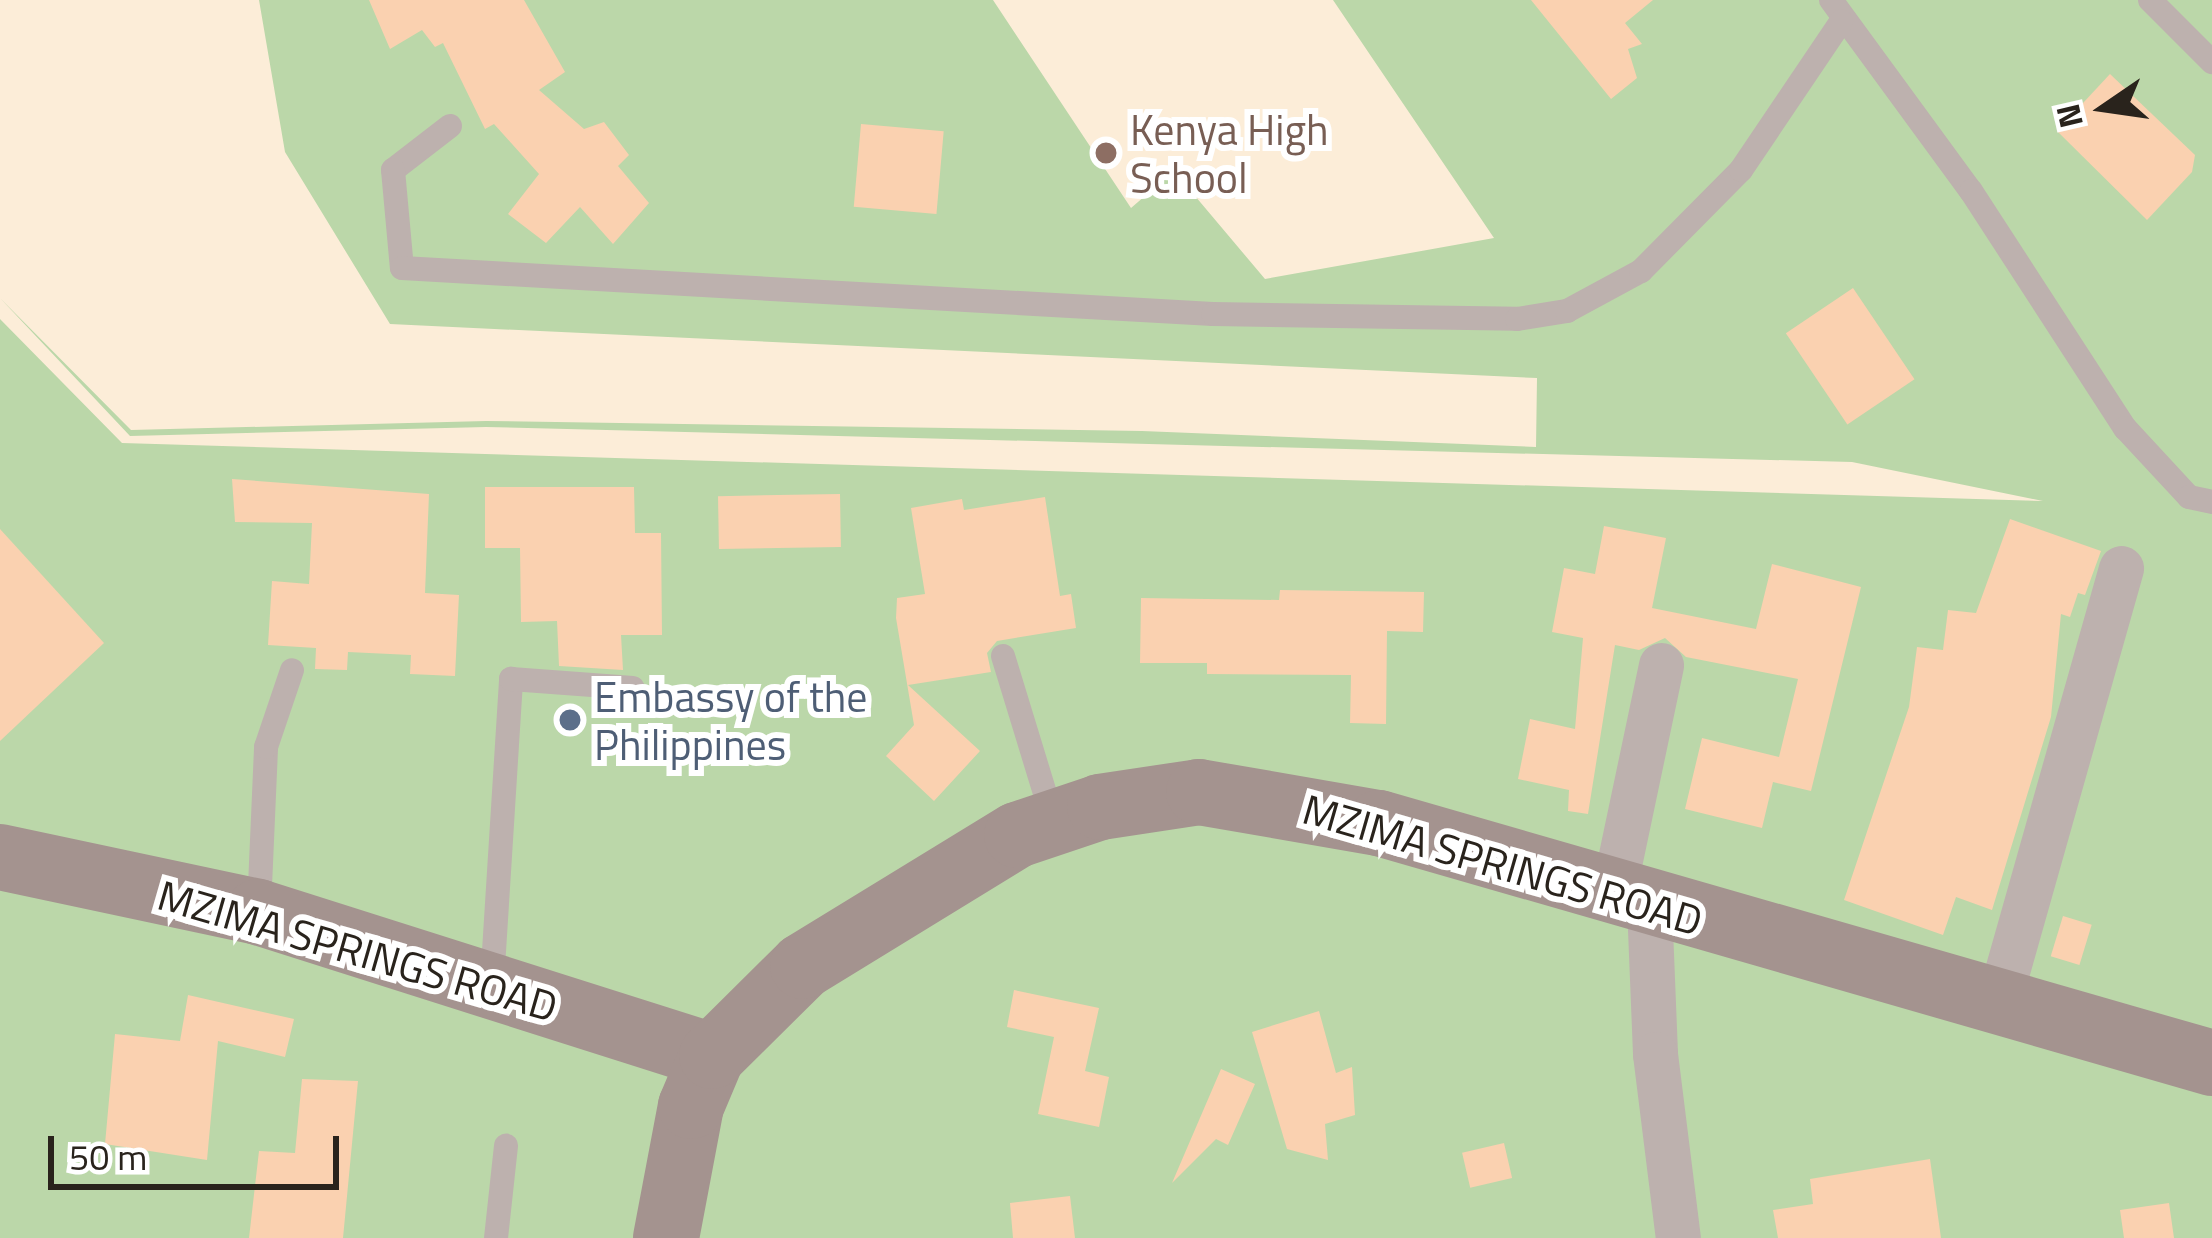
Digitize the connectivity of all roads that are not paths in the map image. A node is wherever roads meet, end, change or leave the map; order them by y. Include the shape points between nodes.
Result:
1 (2150, 0) edge
2 (1836, 11) edge
3 (2212, 62) edge
4 (450, 126) dead end
5 (2212, 502) edge
6 (2121, 568) dead end
7 (1003, 656) dead end
8 (1661, 664) dead end
9 (292, 670) dead end
10 (633, 688) dead end
11 (1053, 823) junction
12 (0, 857) edge
13 (1631, 899) junction
14 (259, 912) junction
15 (492, 986) junction
16 (1998, 1003) junction
17 (712, 1056) junction
18 (2212, 1063) edge
19 (506, 1146) dead end
20 (496, 1238) edge
21 (667, 1238) edge
22 (1678, 1238) edge

1 - 3 lane
2 - 4 lane via 1741,170 1641,271 1567,310 1517,319 1213,314 401,268 393,170
2 - 5 lane via 1971,191 2126,428 2188,497
6 - 16 street
7 - 11 lane
8 - 13 street
9 - 14 lane via 266,747
10 - 15 lane via 511,680
11 - 13 street, MZIMA SPRINGS ROAD via 1199,792 1281,802
11 - 17 street, MZIMA SPRINGS ROAD via 1018,835 823,951 743,1017
12 - 14 street, MZIMA SPRINGS ROAD
13 - 16 street, MZIMA SPRINGS ROAD
13 - 22 street
14 - 15 street, MZIMA SPRINGS ROAD
15 - 17 street, MZIMA SPRINGS ROAD
16 - 18 street, MZIMA SPRINGS ROAD
17 - 21 street, MZIMA SPRINGS ROAD via 691,1106
19 - 20 lane

